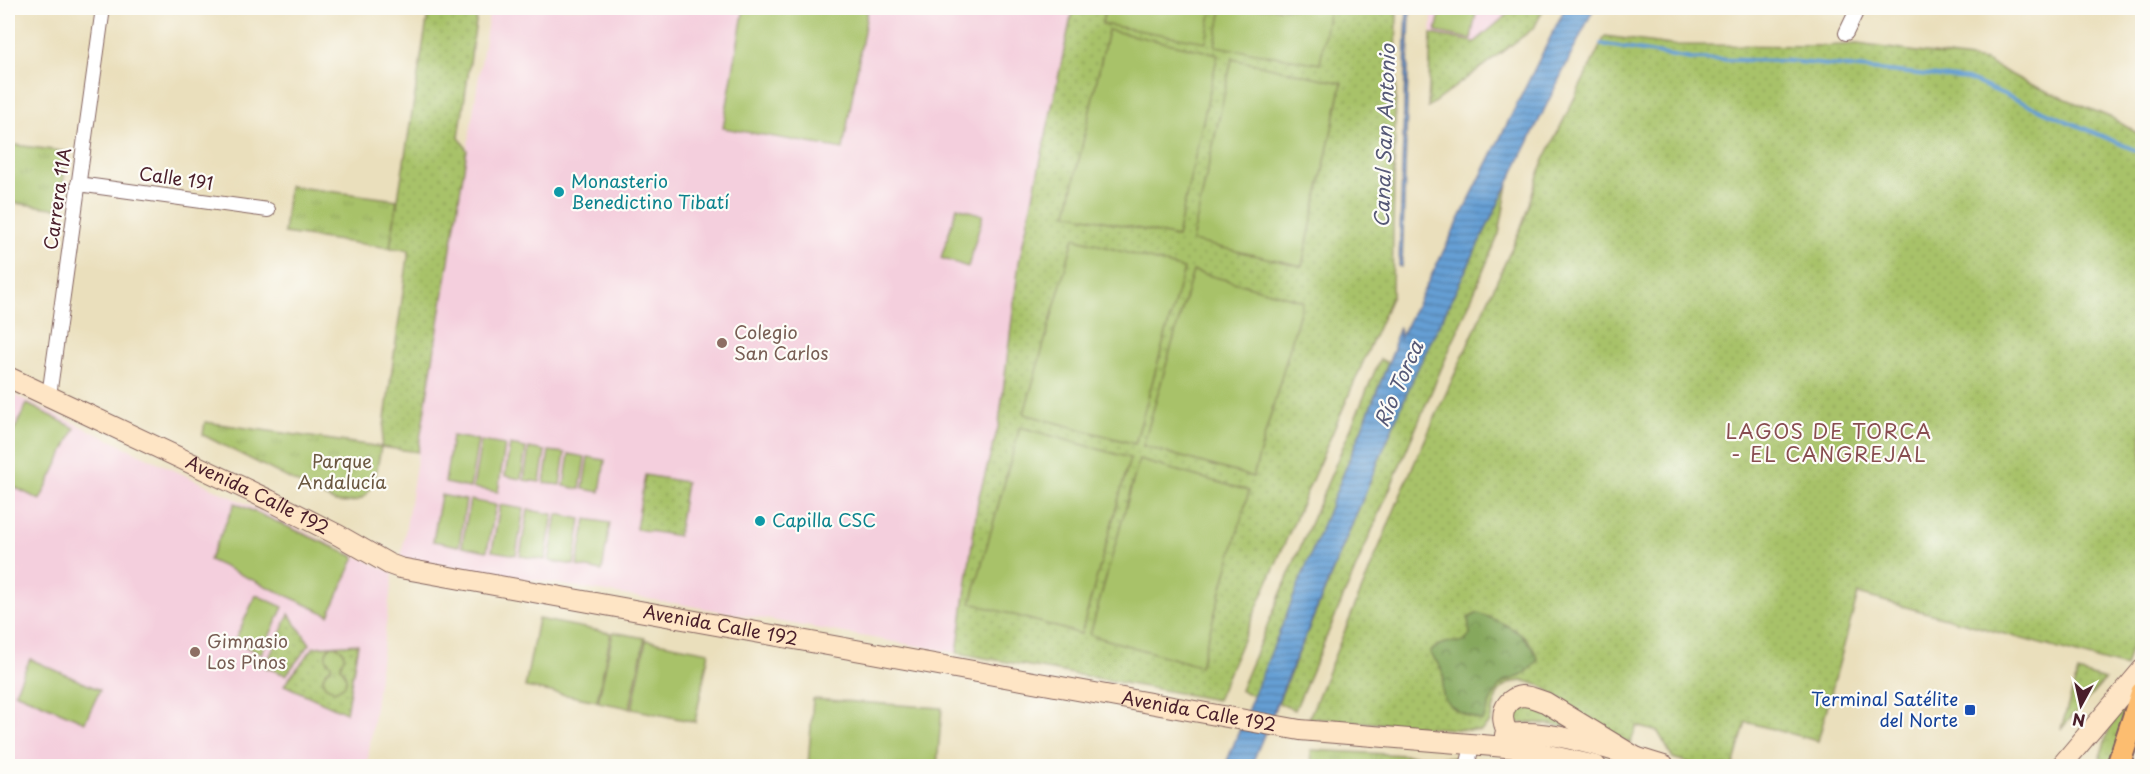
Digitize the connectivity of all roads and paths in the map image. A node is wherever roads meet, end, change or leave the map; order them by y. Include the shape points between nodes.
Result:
1 (103, 8) edge
2 (1858, 8) edge
3 (1846, 33) dead end
4 (78, 184) junction
5 (268, 210) dead end
6 (8, 377) edge
7 (49, 396) junction
8 (2142, 670) edge
9 (2142, 693) edge
10 (1510, 734) junction
11 (1473, 743) junction
12 (1531, 750) junction
13 (1637, 758) junction
14 (1467, 766) edge
15 (1596, 766) edge
16 (1664, 766) edge
17 (2061, 766) edge
18 (2118, 766) edge

1 - 4 street, Carrera 11A
2 - 3 street
4 - 5 street, Calle 191
4 - 7 street, Carrera 11A
6 - 7 main road, Avenida Calle 192
7 - 11 main road, Avenida Calle 192 via 270,500 400,568 1277,726
8 - 17 main road
9 - 18 highway
10 - 11 main road, Avenida Calle 192
10 - 12 main road
10 - 13 main road, Avenida Calle 192 via 1545,734
10 - 13 main road via 1503,721 1506,704 1521,696 1531,697
11 - 12 main road, Avenida Calle 192
11 - 14 street
12 - 15 main road, Avenida Calle 192
13 - 16 main road, Avenida Calle 192

